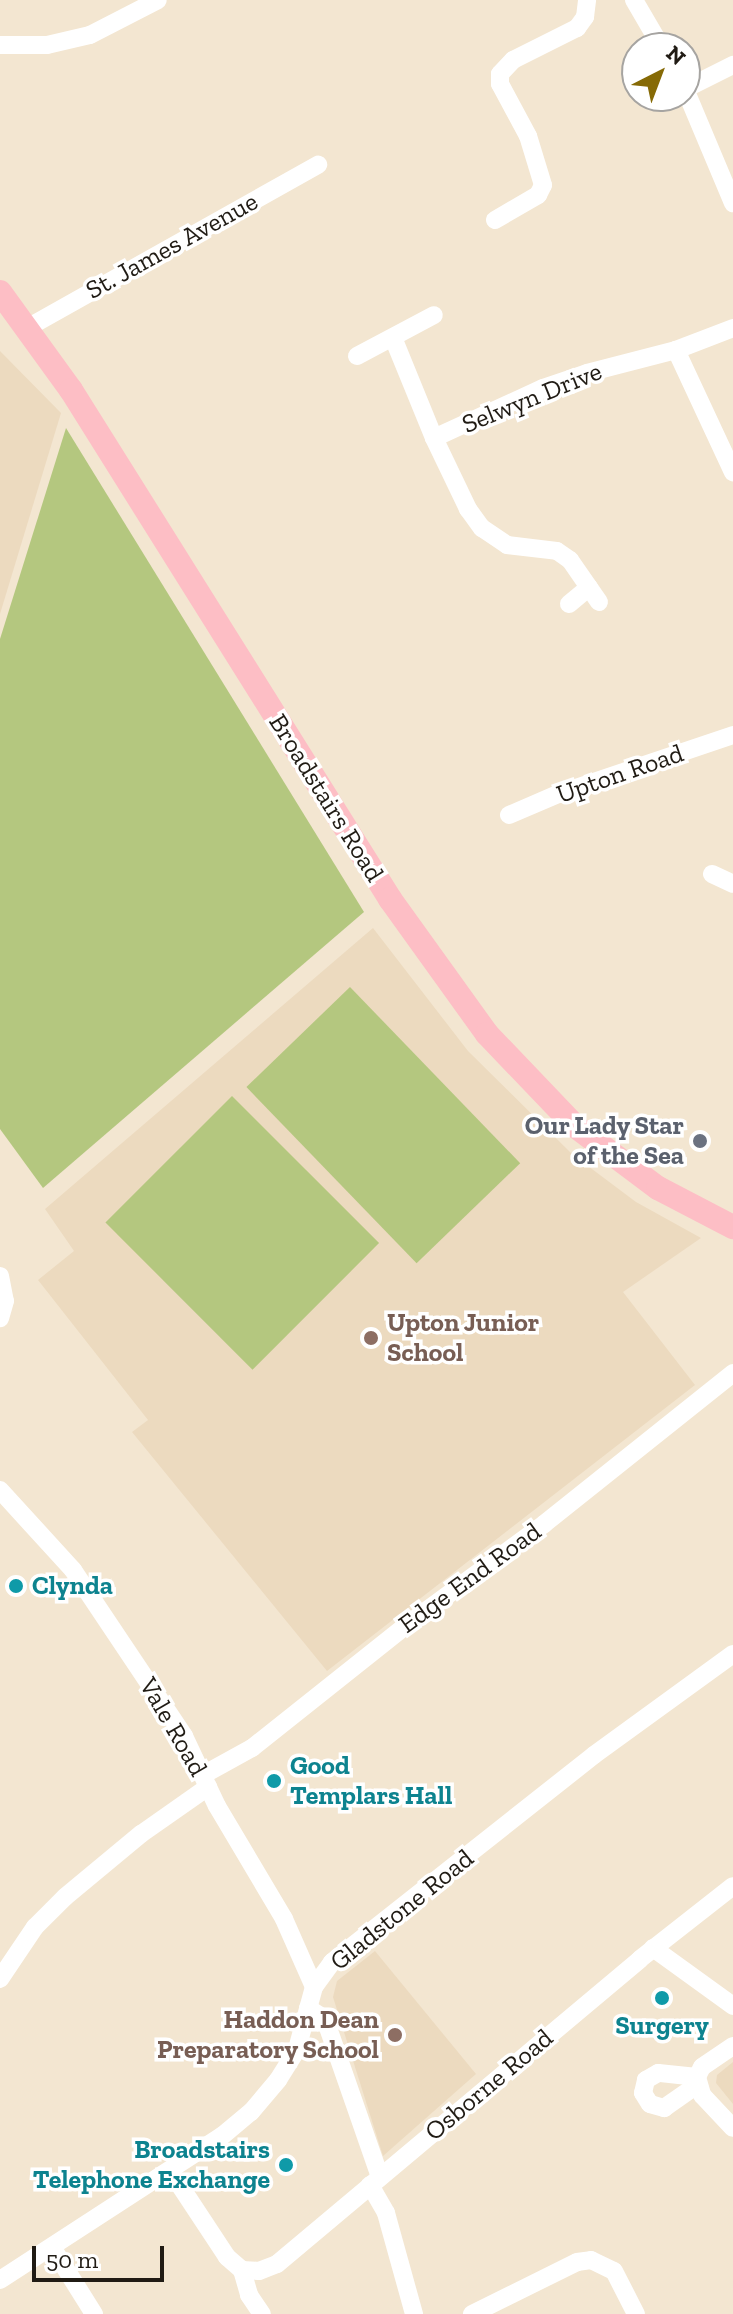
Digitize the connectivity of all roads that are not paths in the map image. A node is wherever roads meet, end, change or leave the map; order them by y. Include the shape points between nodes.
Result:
1 (158, 0) edge
2 (587, 0) edge
3 (634, 0) edge
4 (653, 32) edge
5 (0, 45) edge
6 (733, 65) edge
7 (701, 81) edge
8 (695, 112) edge
9 (319, 167) dead end
10 (733, 203) edge
11 (495, 220) dead end
12 (0, 292) edge
13 (434, 315) dead end
14 (27, 328) junction
15 (733, 328) edge
16 (394, 340) junction
17 (676, 350) junction
18 (357, 356) dead end
19 (434, 438) junction
20 (733, 472) edge
21 (569, 604) dead end
22 (733, 735) edge
23 (509, 815) dead end
24 (712, 874) dead end
25 (733, 884) edge
26 (733, 1227) edge
27 (0, 1276) edge
28 (0, 1318) edge
29 (733, 1373) edge
30 (0, 1490) edge
31 (733, 1654) edge
32 (205, 1781) junction
33 (733, 1886) edge
34 (653, 1948) junction
35 (0, 1979) edge
36 (314, 1987) junction
37 (733, 2006) edge
38 (308, 2008) junction
39 (733, 2046) edge
40 (733, 2128) edge
41 (171, 2172) junction
42 (375, 2181) junction
43 (52, 2247) junction
44 (242, 2270) junction
45 (0, 2280) edge
46 (94, 2314) edge
47 (262, 2314) edge
48 (414, 2314) edge
49 (472, 2314) edge
50 (636, 2314) edge

1 - 5 street via 90,35 47,45
2 - 11 street via 577,28 513,60 500,74 500,84 535,132 543,185 538,195
3 - 4 street
6 - 7 street
8 - 10 street
9 - 14 street, St. James Avenue
12 - 14 main road, Broadstairs Road
13 - 16 street
14 - 26 main road, Broadstairs Road via 156,523 390,899 487,1034 575,1126 658,1188
15 - 17 street, Selwyn Drive
16 - 18 street
16 - 19 street, Selwyn Drive
17 - 19 street, Selwyn Drive via 543,388
17 - 20 street
19 - 21 street, Selwyn Drive via 482,528 507,545 557,551 570,560 594,594
22 - 23 street, Upton Road
24 - 25 street
27 - 28 street via 5,1301
29 - 32 street, Edge End Road
30 - 32 street, Vale Road via 73,1570 184,1736
31 - 36 street, Gladstone Road via 594,1755 332,1962
32 - 35 street, Edge End Road via 65,1897 35,1927
32 - 36 street, Vale Road via 284,1919
33 - 34 street, Osborne Road
34 - 37 street
34 - 42 street, Osborne Road
36 - 38 street, Gladstone Road
38 - 41 street, Gladstone Road via 297,2049 278,2080 241,2120
38 - 42 street via 325,2019
39 - 40 street via 702,2067 697,2081 702,2095
41 - 43 street, Gladstone Road
41 - 44 street via 227,2257
42 - 44 street, Osborne Road via 277,2264
42 - 48 street
43 - 45 street, Gladstone Road
43 - 46 street
44 - 47 street
49 - 50 street via 591,2260 614,2271

